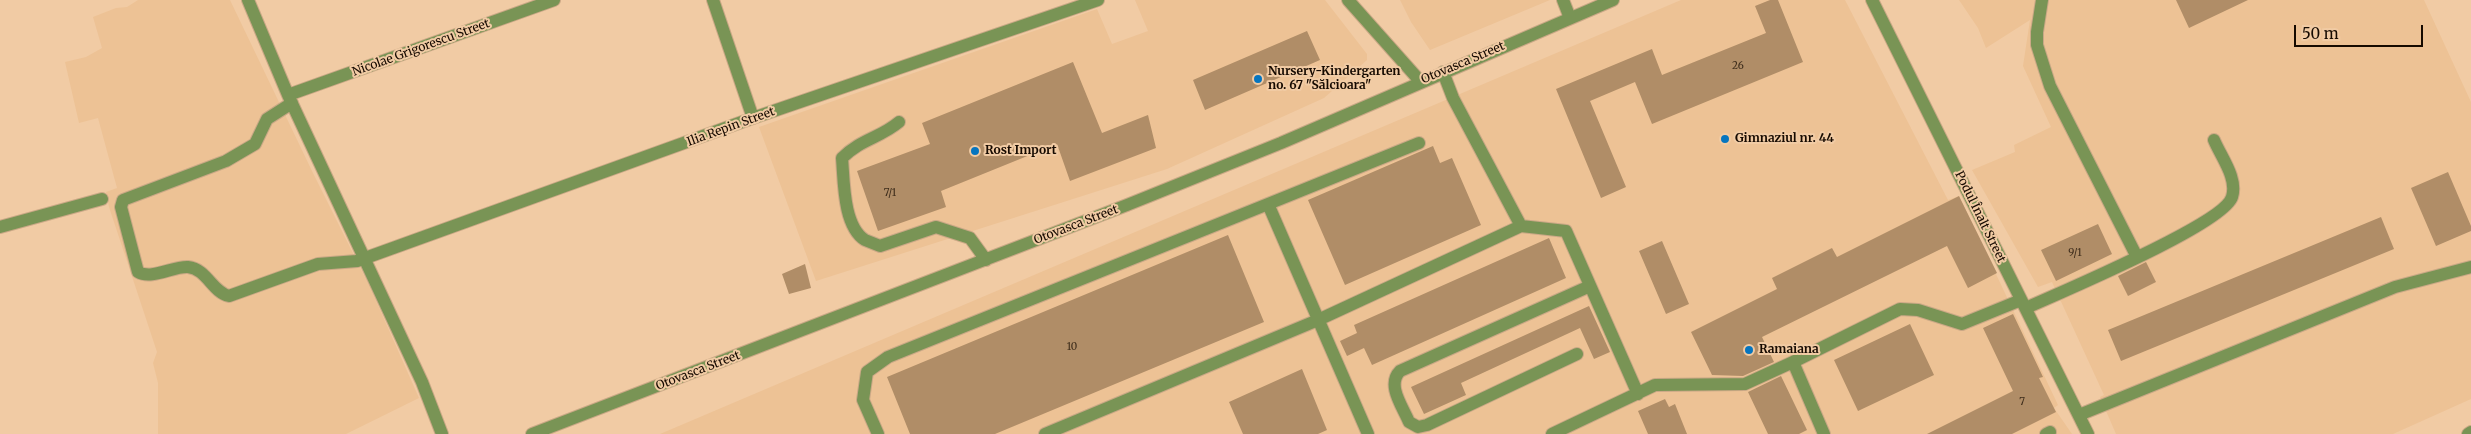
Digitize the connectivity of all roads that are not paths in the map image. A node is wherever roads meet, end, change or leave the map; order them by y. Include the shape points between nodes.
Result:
1 (248, 0) edge
2 (554, 0) edge
3 (713, 0) edge
4 (1098, 0) edge
5 (1348, 0) edge
6 (1563, 0) edge
7 (1613, 0) edge
8 (1872, 0) edge
9 (2042, 0) edge
10 (1570, 18) junction
11 (1443, 72) junction
12 (1420, 81) junction
13 (290, 99) junction
14 (754, 118) junction
15 (899, 122) dead end
16 (2214, 140) dead end
17 (1419, 143) dead end
18 (102, 199) dead end
19 (1268, 204) junction
20 (1521, 226) junction
21 (0, 227) edge
22 (365, 257) junction
23 (2137, 257) junction
24 (986, 260) junction
25 (2471, 267) edge
26 (1590, 286) junction
27 (2024, 304) junction
28 (1318, 320) junction
29 (1577, 354) dead end
30 (1793, 362) junction
31 (1638, 394) junction
32 (2079, 415) junction
33 (2471, 432) edge
34 (442, 434) edge
35 (532, 434) edge
36 (878, 434) edge
37 (1046, 434) edge
38 (1368, 434) edge
39 (1552, 434) edge
40 (1824, 434) edge
41 (2088, 434) edge
42 (2468, 434) edge

1 - 13 street
2 - 13 street, Nicolae Grigorescu Street
3 - 14 street
4 - 14 street, Ilia Repin Street
5 - 12 street
6 - 10 street
7 - 10 street, Otovasca Street
8 - 27 street, Podul Înalt Street
9 - 23 street via 2037,45 2050,86
10 - 11 street, Otovasca Street
11 - 12 street, Otovasca Street
11 - 20 street via 1453,98
12 - 24 street, Otovasca Street via 1281,143
13 - 22 street
13 - 22 street, Nicolae Grigorescu Street via 267,119 255,144 226,162 123,200 121,207 138,272 145,274 188,268 201,272 229,296 318,264 357,261
14 - 22 street, Ilia Repin Street
15 - 24 street via 890,130 855,145 842,158 845,199 851,220 864,239 880,246 936,227 970,238
16 - 23 street via 2232,180 2230,203 2160,247
17 - 19 street
18 - 21 street
19 - 28 street
19 - 36 street via 888,357 867,372 863,400
20 - 26 street via 1566,231
20 - 28 street
22 - 34 street
23 - 27 street
24 - 35 street, Otovasca Street
25 - 32 street via 2394,287
26 - 29 street via 1400,371 1393,385 1409,422 1418,427
26 - 31 street
27 - 30 street via 1962,324 1918,310 1900,309
27 - 32 street, Podul Înalt Street
28 - 37 street
28 - 38 street
30 - 31 street via 1745,384 1655,385
30 - 40 street
31 - 39 street
32 - 41 street, Podul Înalt Street
33 - 42 street

